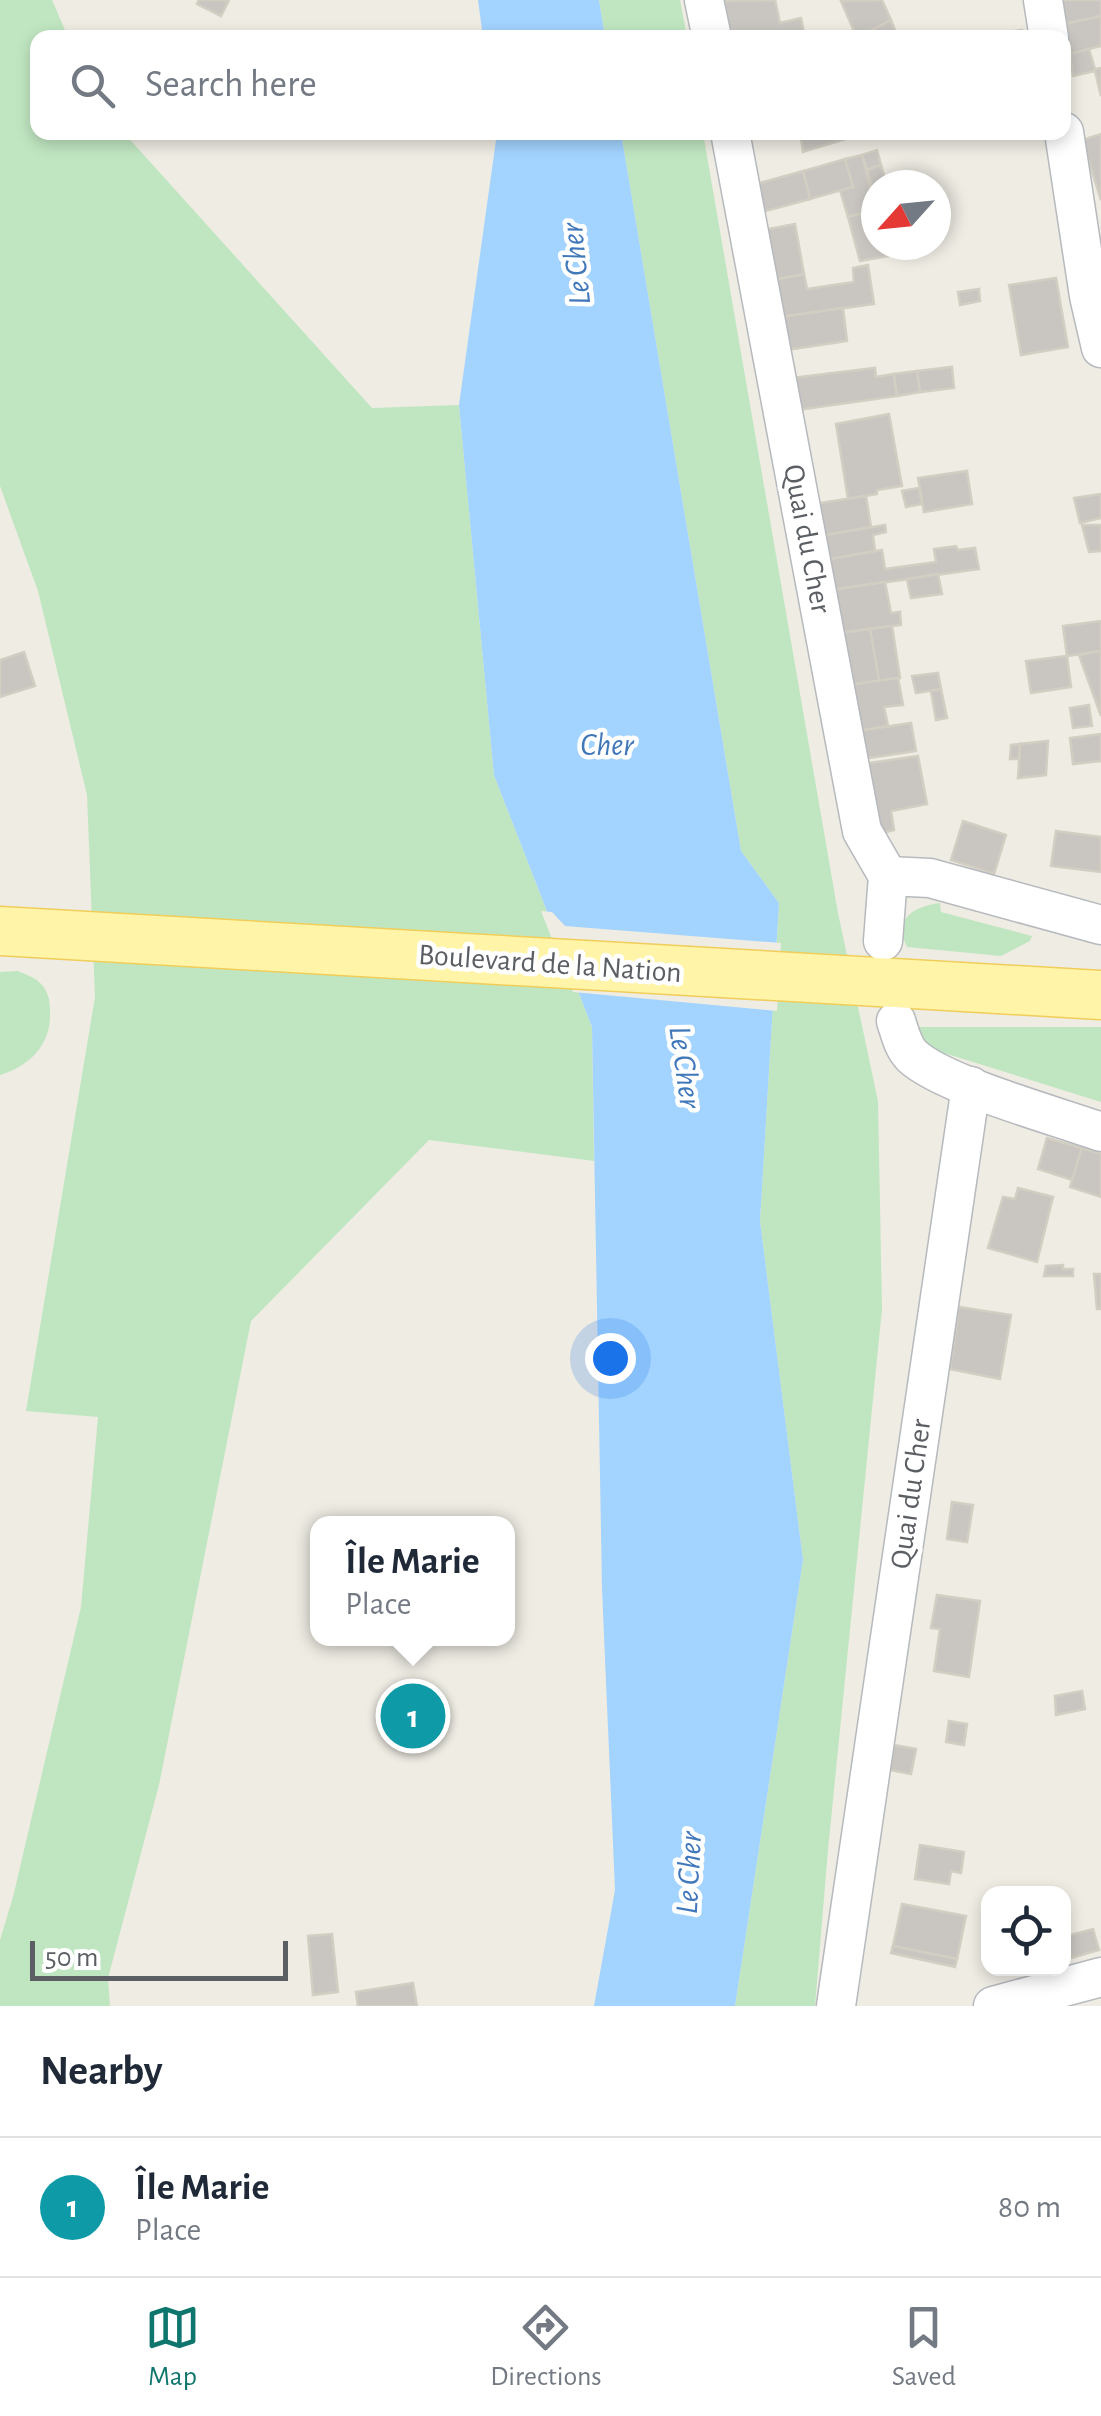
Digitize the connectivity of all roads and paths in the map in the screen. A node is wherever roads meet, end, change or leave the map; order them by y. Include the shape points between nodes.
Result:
1 (704, 0) edge
2 (1043, 0) edge
3 (710, 30) edge
4 (1048, 30) edge
5 (732, 140) edge
6 (1065, 140) edge
7 (1101, 348) edge
8 (888, 876) junction
9 (1101, 925) edge
10 (0, 931) edge
11 (883, 982) junction
12 (1101, 996) edge
13 (971, 1086) junction
14 (1101, 1132) edge
15 (1101, 1977) edge
16 (836, 2006) edge
17 (993, 2006) edge

1 - 3 street
2 - 4 street
5 - 8 street, Quai du Cher via 862,832
6 - 7 street
8 - 9 street via 930,878
8 - 11 street
10 - 11 main road, Boulevard de la Nation
11 - 12 main road, Boulevard de la Nation
11 - 13 street via 905,1048
13 - 14 street
13 - 16 street, Quai du Cher
15 - 17 street

